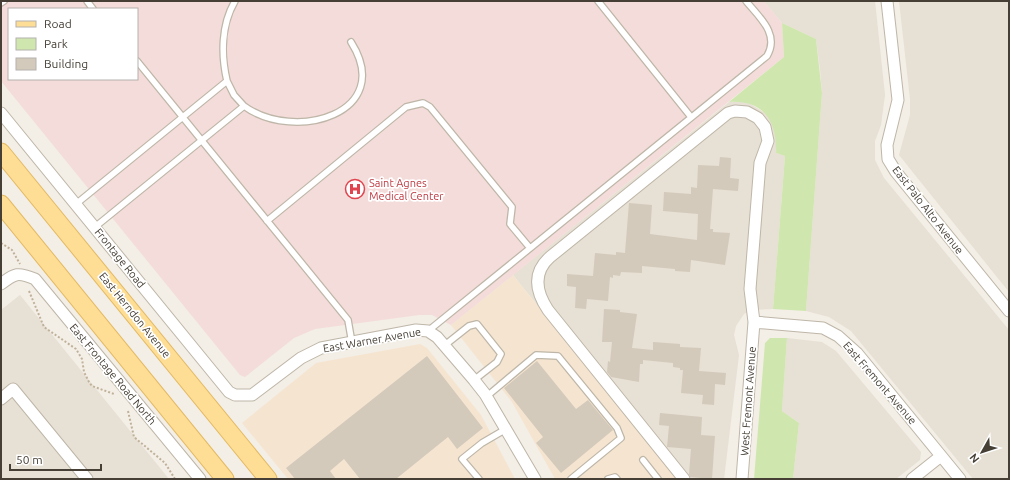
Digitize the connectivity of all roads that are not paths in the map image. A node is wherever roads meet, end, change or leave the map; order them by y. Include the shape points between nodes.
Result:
1 (4, 1) edge
2 (234, 1) edge
3 (598, 1) edge
4 (746, 1) edge
5 (887, 1) edge
6 (1, 3) edge
7 (352, 42) dead end
8 (138, 62) edge
9 (227, 81) junction
10 (244, 106) junction
11 (1, 113) edge
12 (183, 117) junction
13 (691, 117) junction
14 (202, 141) junction
15 (1, 152) edge
16 (1, 204) edge
17 (76, 204) junction
18 (267, 221) junction
19 (95, 227) junction
20 (530, 248) junction
21 (1, 284) edge
22 (1009, 311) edge
23 (754, 322) junction
24 (428, 331) junction
25 (352, 343) junction
26 (445, 345) junction
27 (474, 380) junction
28 (243, 396) joint
29 (486, 397) junction
30 (1, 399) edge
31 (506, 429) junction
32 (941, 456) junction
33 (643, 460) dead end
34 (87, 479) edge
35 (200, 479) edge
36 (225, 479) edge
37 (268, 479) edge
38 (478, 479) edge
39 (535, 479) edge
40 (571, 479) edge
41 (608, 479) edge
42 (617, 479) edge
43 (658, 479) edge
44 (684, 479) edge
45 (742, 479) edge
46 (912, 479) edge
47 (960, 479) edge

1 - 6 lane
2 - 9 lane via 224,27 224,66
3 - 13 lane
4 - 13 lane via 771,33 770,51
5 - 22 street, East Palo Alto Avenue via 898,100 887,145 888,159
7 - 10 lane via 364,68 364,77 356,96 338,112 319,120 291,123 270,120
8 - 12 lane
9 - 10 lane via 234,95
9 - 12 lane
10 - 14 lane
11 - 17 street, Frontage Road
12 - 14 lane
12 - 17 lane
13 - 20 lane
14 - 18 lane
14 - 19 lane
15 - 37 main road, East Herndon Avenue
16 - 36 main road
17 - 19 street, Frontage Road
18 - 20 lane via 398,114 406,108 423,103 430,106 512,207 510,224
18 - 25 lane via 348,320
19 - 28 street, Frontage Road via 229,392
20 - 24 lane
21 - 35 street, East Frontage Road North via 12,276 22,274 35,279
23 - 32 street, East Fremont Avenue via 823,328 838,336 857,353
23 - 44 street, West Fremont Avenue via 750,290 760,163 768,141 765,128 758,118 747,112 728,113 550,257 541,268 537,279 538,289 540,298 548,310
23 - 45 street, West Fremont Avenue
24 - 25 street, East Warner Avenue via 416,330
24 - 26 street, East Warner Avenue
25 - 28 street, East Warner Avenue via 313,351 264,388 252,395
26 - 27 street, East Warner Avenue
26 - 27 lane via 469,326 477,324 502,354 497,362
27 - 29 street, East Warner Avenue
29 - 31 street, East Warner Avenue
29 - 40 lane via 536,355 558,356 617,428 621,438
30 - 34 street via 13,389
31 - 38 lane via 462,459
31 - 39 street, East Warner Avenue
32 - 46 street
32 - 47 street, East Fremont Avenue
33 - 43 lane
41 - 42 lane

